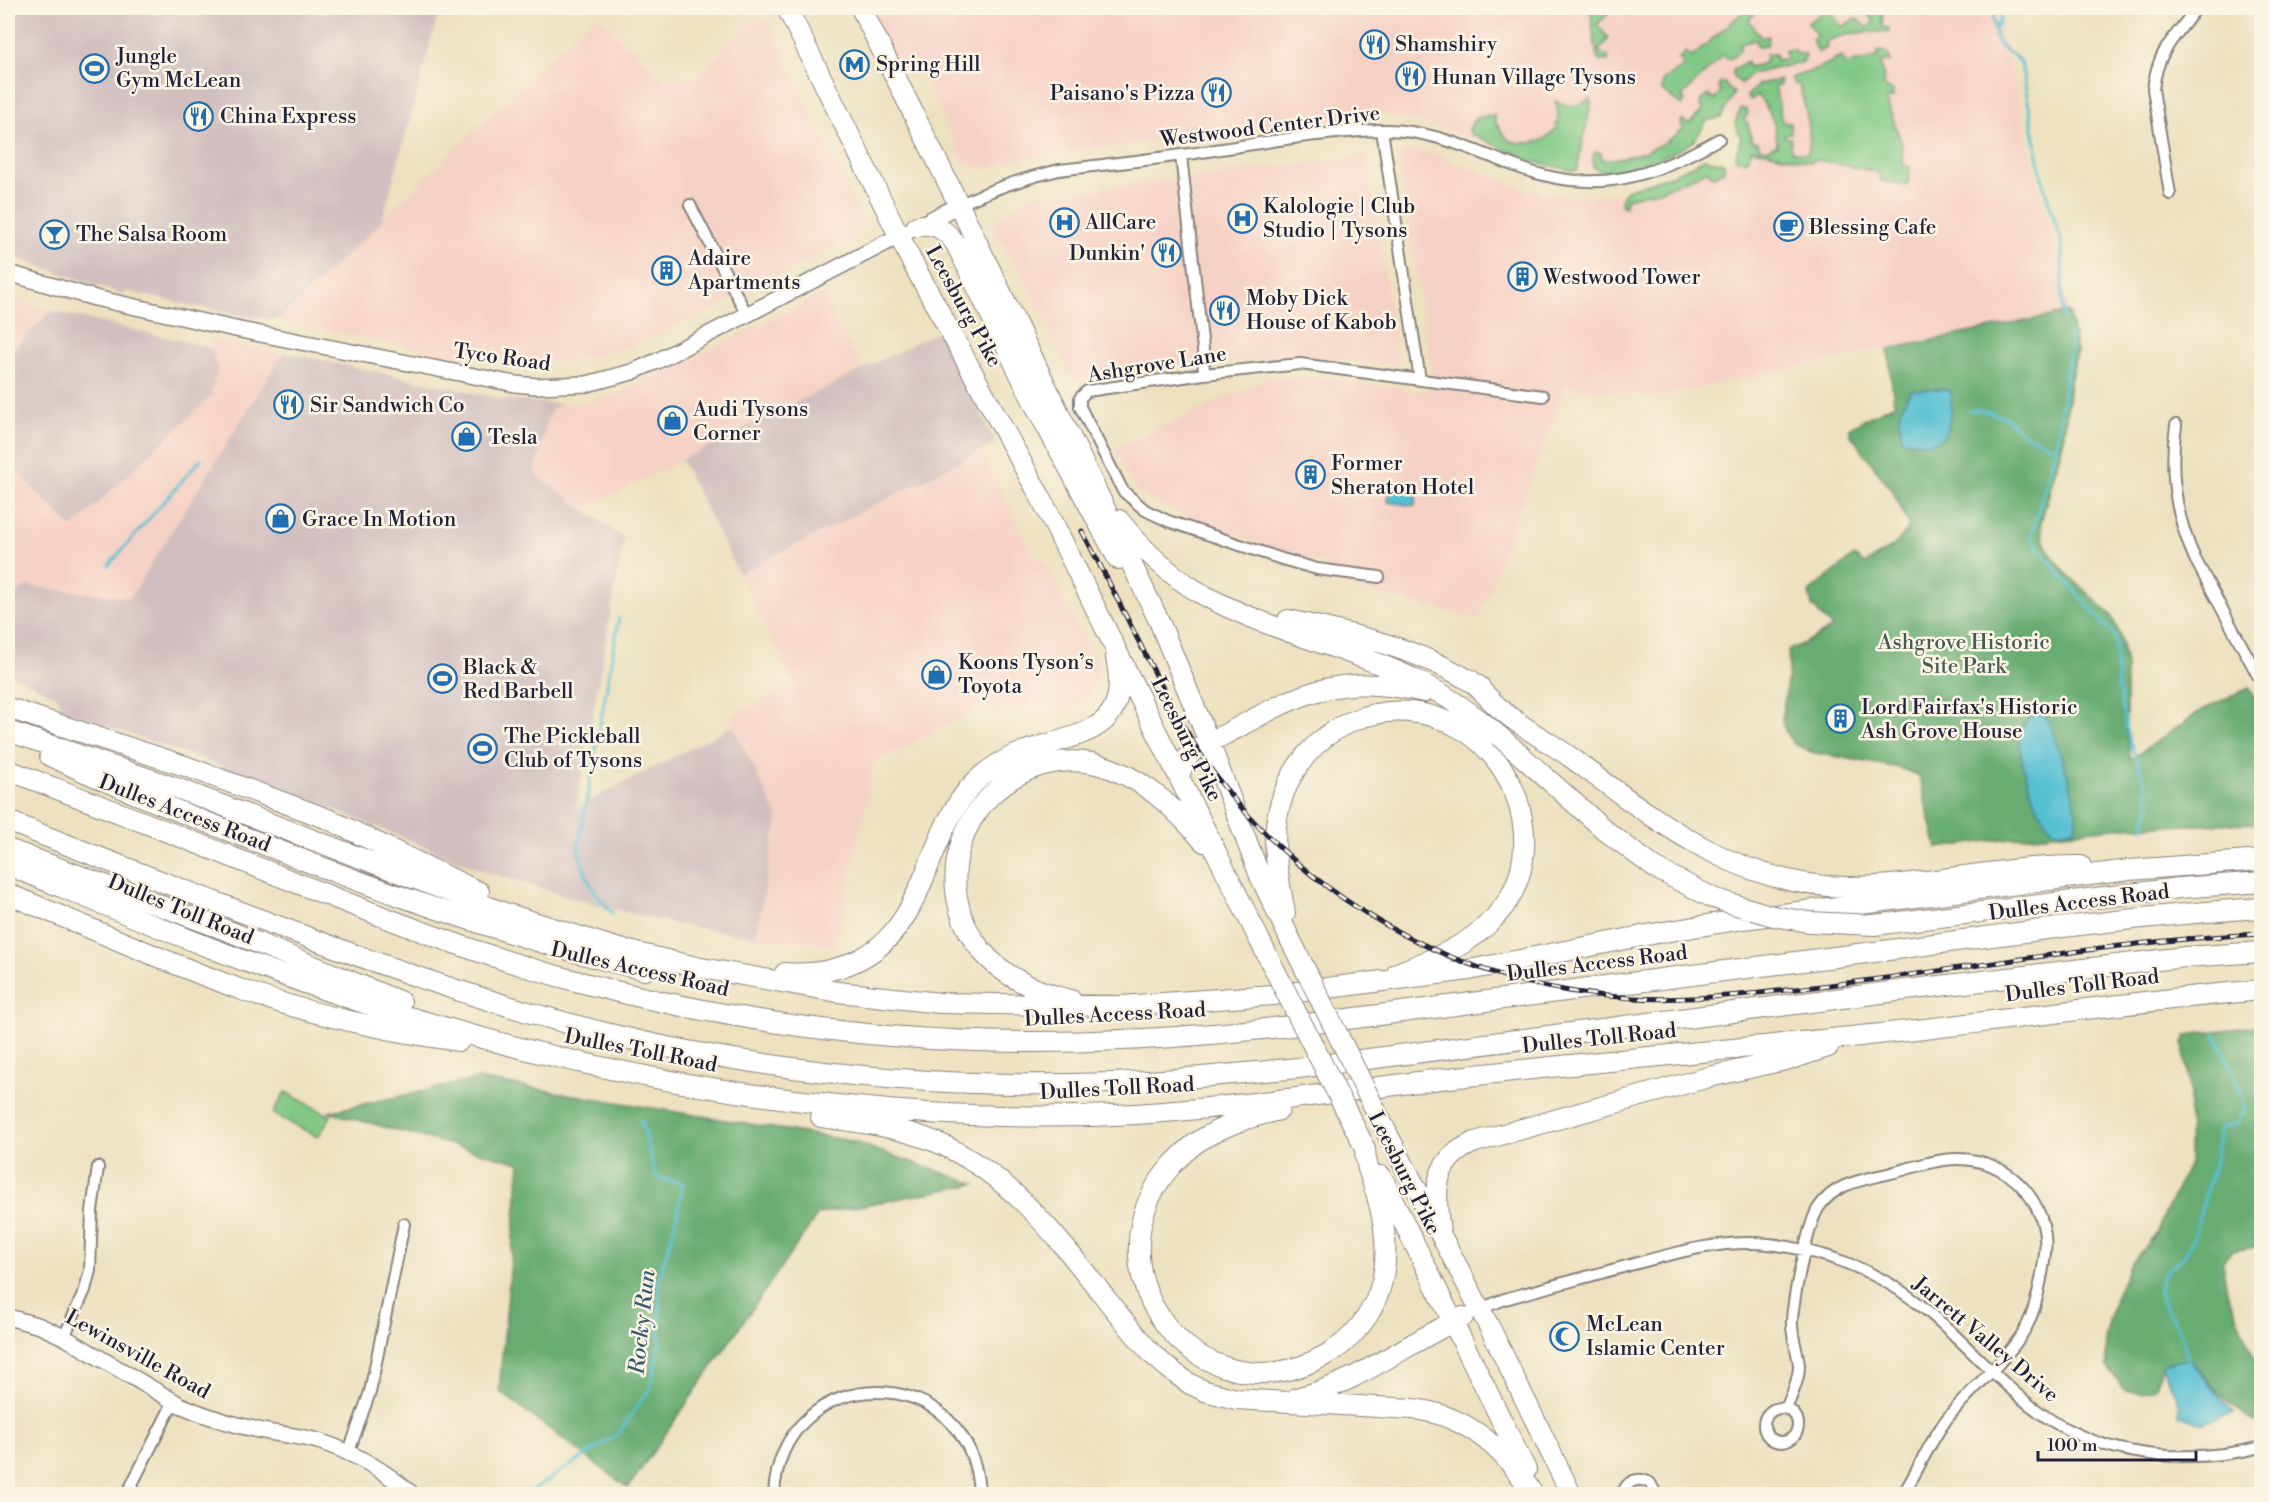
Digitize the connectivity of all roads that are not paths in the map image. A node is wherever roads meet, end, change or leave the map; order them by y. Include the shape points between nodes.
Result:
1 (787, 8) edge
2 (861, 8) edge
3 (2196, 8) edge
4 (1382, 130) junction
5 (1719, 139) dead end
6 (1181, 156) junction
7 (2170, 194) dead end
8 (690, 205) dead end
9 (959, 205) junction
10 (917, 226) junction
11 (899, 236) junction
12 (8, 273) edge
13 (747, 315) junction
14 (1204, 374) junction
15 (1420, 380) junction
16 (1543, 396) dead end
17 (2176, 425) dead end
18 (1094, 483) junction
19 (1379, 577) dead end
20 (1228, 606) junction
21 (1159, 621) junction
22 (1110, 638) junction
23 (2262, 683) edge
24 (1462, 707) junction
25 (8, 708) edge
26 (8, 733) edge
27 (1209, 742) junction
28 (8, 764) edge
29 (8, 770) edge
30 (1179, 776) junction
31 (8, 821) edge
32 (8, 849) edge
33 (232, 857) junction
34 (2262, 860) edge
35 (8, 865) edge
36 (2165, 866) junction
37 (1227, 876) junction
38 (2262, 882) edge
39 (8, 894) edge
40 (2262, 908) edge
41 (565, 933) junction
42 (1289, 937) junction
43 (2262, 952) edge
44 (696, 967) junction
45 (1354, 985) junction
46 (2262, 990) edge
47 (900, 1000) junction
48 (1122, 1006) junction
49 (1862, 1036) junction
50 (536, 1052) junction
51 (659, 1080) junction
52 (1321, 1094) junction
53 (1365, 1148) junction
54 (98, 1167) dead end
55 (404, 1224) dead end
56 (1440, 1232) junction
57 (1806, 1251) junction
58 (1480, 1309) junction
59 (8, 1317) edge
60 (1454, 1321) junction
61 (64, 1336) junction
62 (1992, 1371) junction
63 (174, 1401) junction
64 (1269, 1402) junction
65 (1786, 1409) dead end
66 (2262, 1447) edge
67 (348, 1454) junction
68 (127, 1494) edge
69 (412, 1494) edge
70 (774, 1494) edge
71 (979, 1494) edge
72 (1533, 1494) edge
73 (1538, 1494) edge
74 (1571, 1494) edge
75 (1623, 1494) edge
76 (1656, 1494) edge
77 (1903, 1494) edge

1 - 11 highway, Leesburg Pike
2 - 9 highway, Leesburg Pike
3 - 7 street via 2160,56 2155,73 2153,89
4 - 5 street, Westwood Center Drive via 1441,138 1539,174 1587,182 1650,172
4 - 6 street, Westwood Center Drive
4 - 15 street
6 - 9 street, Westwood Center Drive via 1026,177
6 - 14 street
8 - 13 street
9 - 10 street, Tyco Road
9 - 18 highway, Leesburg Pike
10 - 11 street, Tyco Road
10 - 21 highway via 934,226 957,246 1108,543
11 - 13 street, Tyco Road
11 - 22 highway, Leesburg Pike via 1021,461
12 - 13 street, Tyco Road via 95,298 240,330 537,386 587,384 632,372
14 - 15 street, Ashgrove Lane via 1300,364
14 - 19 street, Ashgrove Lane via 1084,393 1080,398 1080,407 1123,491 1145,510 1167,521 1308,566
15 - 16 street, Ashgrove Lane
17 - 23 street via 2175,492 2186,539
18 - 20 highway via 1120,521 1155,559 1200,592
18 - 21 highway, Leesburg Pike
20 - 24 highway via 1418,681
20 - 36 highway via 1397,646 1442,664 1469,679 1506,714 1665,824 1708,851 1760,874 1825,886 1866,886 2040,866
21 - 27 highway, Leesburg Pike
22 - 30 highway, Leesburg Pike
22 - 44 highway via 1119,688 1107,718 1085,734 1005,760 973,784 950,819 908,913 883,943 861,958 826,971 793,974
24 - 27 highway via 1406,688 1378,684 1342,686 1301,696
24 - 38 highway, bridge via 1655,868 1713,898 1750,911 1809,922 1874,925 2179,888
25 - 41 highway via 188,767 328,819
26 - 41 highway via 182,790
26 - 47 highway via 90,774 228,831 501,932 614,962 764,993 822,1000
27 - 30 highway via 1193,752
27 - 42 highway, Leesburg Pike via 1260,876
28 - 33 highway
29 - 33 highway, Dulles Access Road
30 - 37 highway, Leesburg Pike
31 - 43 highway via 391,968 591,1029 774,1065 936,1082 1070,1084 1222,1075 2097,967
32 - 50 highway
33 - 40 highway, Dulles Access Road via 435,936 616,992 791,1025 894,1037 996,1042 1129,1040 1275,1027 2075,925
34 - 36 highway
35 - 50 highway, Dulles Toll Road via 237,959 354,1000
36 - 45 highway via 1743,919 1469,970
37 - 48 highway via 1198,835 1166,803 1135,780 1100,765 1073,761 1036,768 1003,784 980,806 961,843 956,879 959,907 974,941 1000,968 1024,983 1069,999
37 - 53 highway, Leesburg Pike, bridge
39 - 50 highway via 130,946 316,1012 421,1035
41 - 44 highway
42 - 45 highway via 1277,867 1276,826 1286,788 1311,748 1346,723 1399,711 1437,717 1475,738 1508,776 1521,810 1524,852 1513,889 1496,917 1457,947 1414,967
42 - 56 highway, Leesburg Pike, bridge
44 - 47 highway
45 - 48 highway
46 - 49 highway, Dulles Toll Road
47 - 48 highway
49 - 52 highway, Dulles Toll Road
49 - 56 highway via 1800,1057 1709,1077 1461,1148 1438,1179
50 - 51 highway, Dulles Toll Road
51 - 52 highway, Dulles Toll Road via 836,1105 1007,1117 1138,1114
51 - 64 highway via 753,1107 905,1131 959,1153 1037,1214 1143,1344 1168,1368 1212,1394
52 - 53 highway via 1250,1117 1197,1142 1164,1174 1153,1192 1141,1225 1143,1279 1155,1311 1180,1342 1204,1359 1230,1369 1274,1373 1315,1361 1355,1332 1378,1295 1386,1258 1383,1218 1365,1165
53 - 60 highway, Leesburg Pike
54 - 61 street via 90,1270
55 - 67 street via 370,1392
56 - 58 highway, Leesburg Pike
57 - 58 street, Jarrett Valley Drive via 1730,1242 1505,1299
57 - 62 street, Jarrett Valley Drive via 1838,1259 1915,1300
57 - 62 street via 1818,1208 1842,1185 1958,1159 1975,1160 2006,1173 2035,1202 2044,1230 2045,1255 2025,1330
57 - 65 street via 1792,1324 1799,1367
58 - 60 highway
58 - 74 highway, Leesburg Pike
59 - 61 street, Lewinsville Road
60 - 64 highway via 1334,1385
60 - 73 highway, Leesburg Pike
61 - 63 street, Lewinsville Road
62 - 66 street, Jarrett Valley Drive via 2059,1425 2134,1452 2200,1457
62 - 77 street via 1945,1422
63 - 67 street, Lewinsville Road via 222,1421 323,1442
63 - 68 street
64 - 72 highway via 1412,1409 1449,1418 1492,1444
67 - 69 street, Lewinsville Road via 389,1476
70 - 71 street via 785,1448 804,1422 838,1399 877,1390 911,1397 952,1424 970,1452
75 - 76 street via 1631,1482 1642,1479 1650,1483

